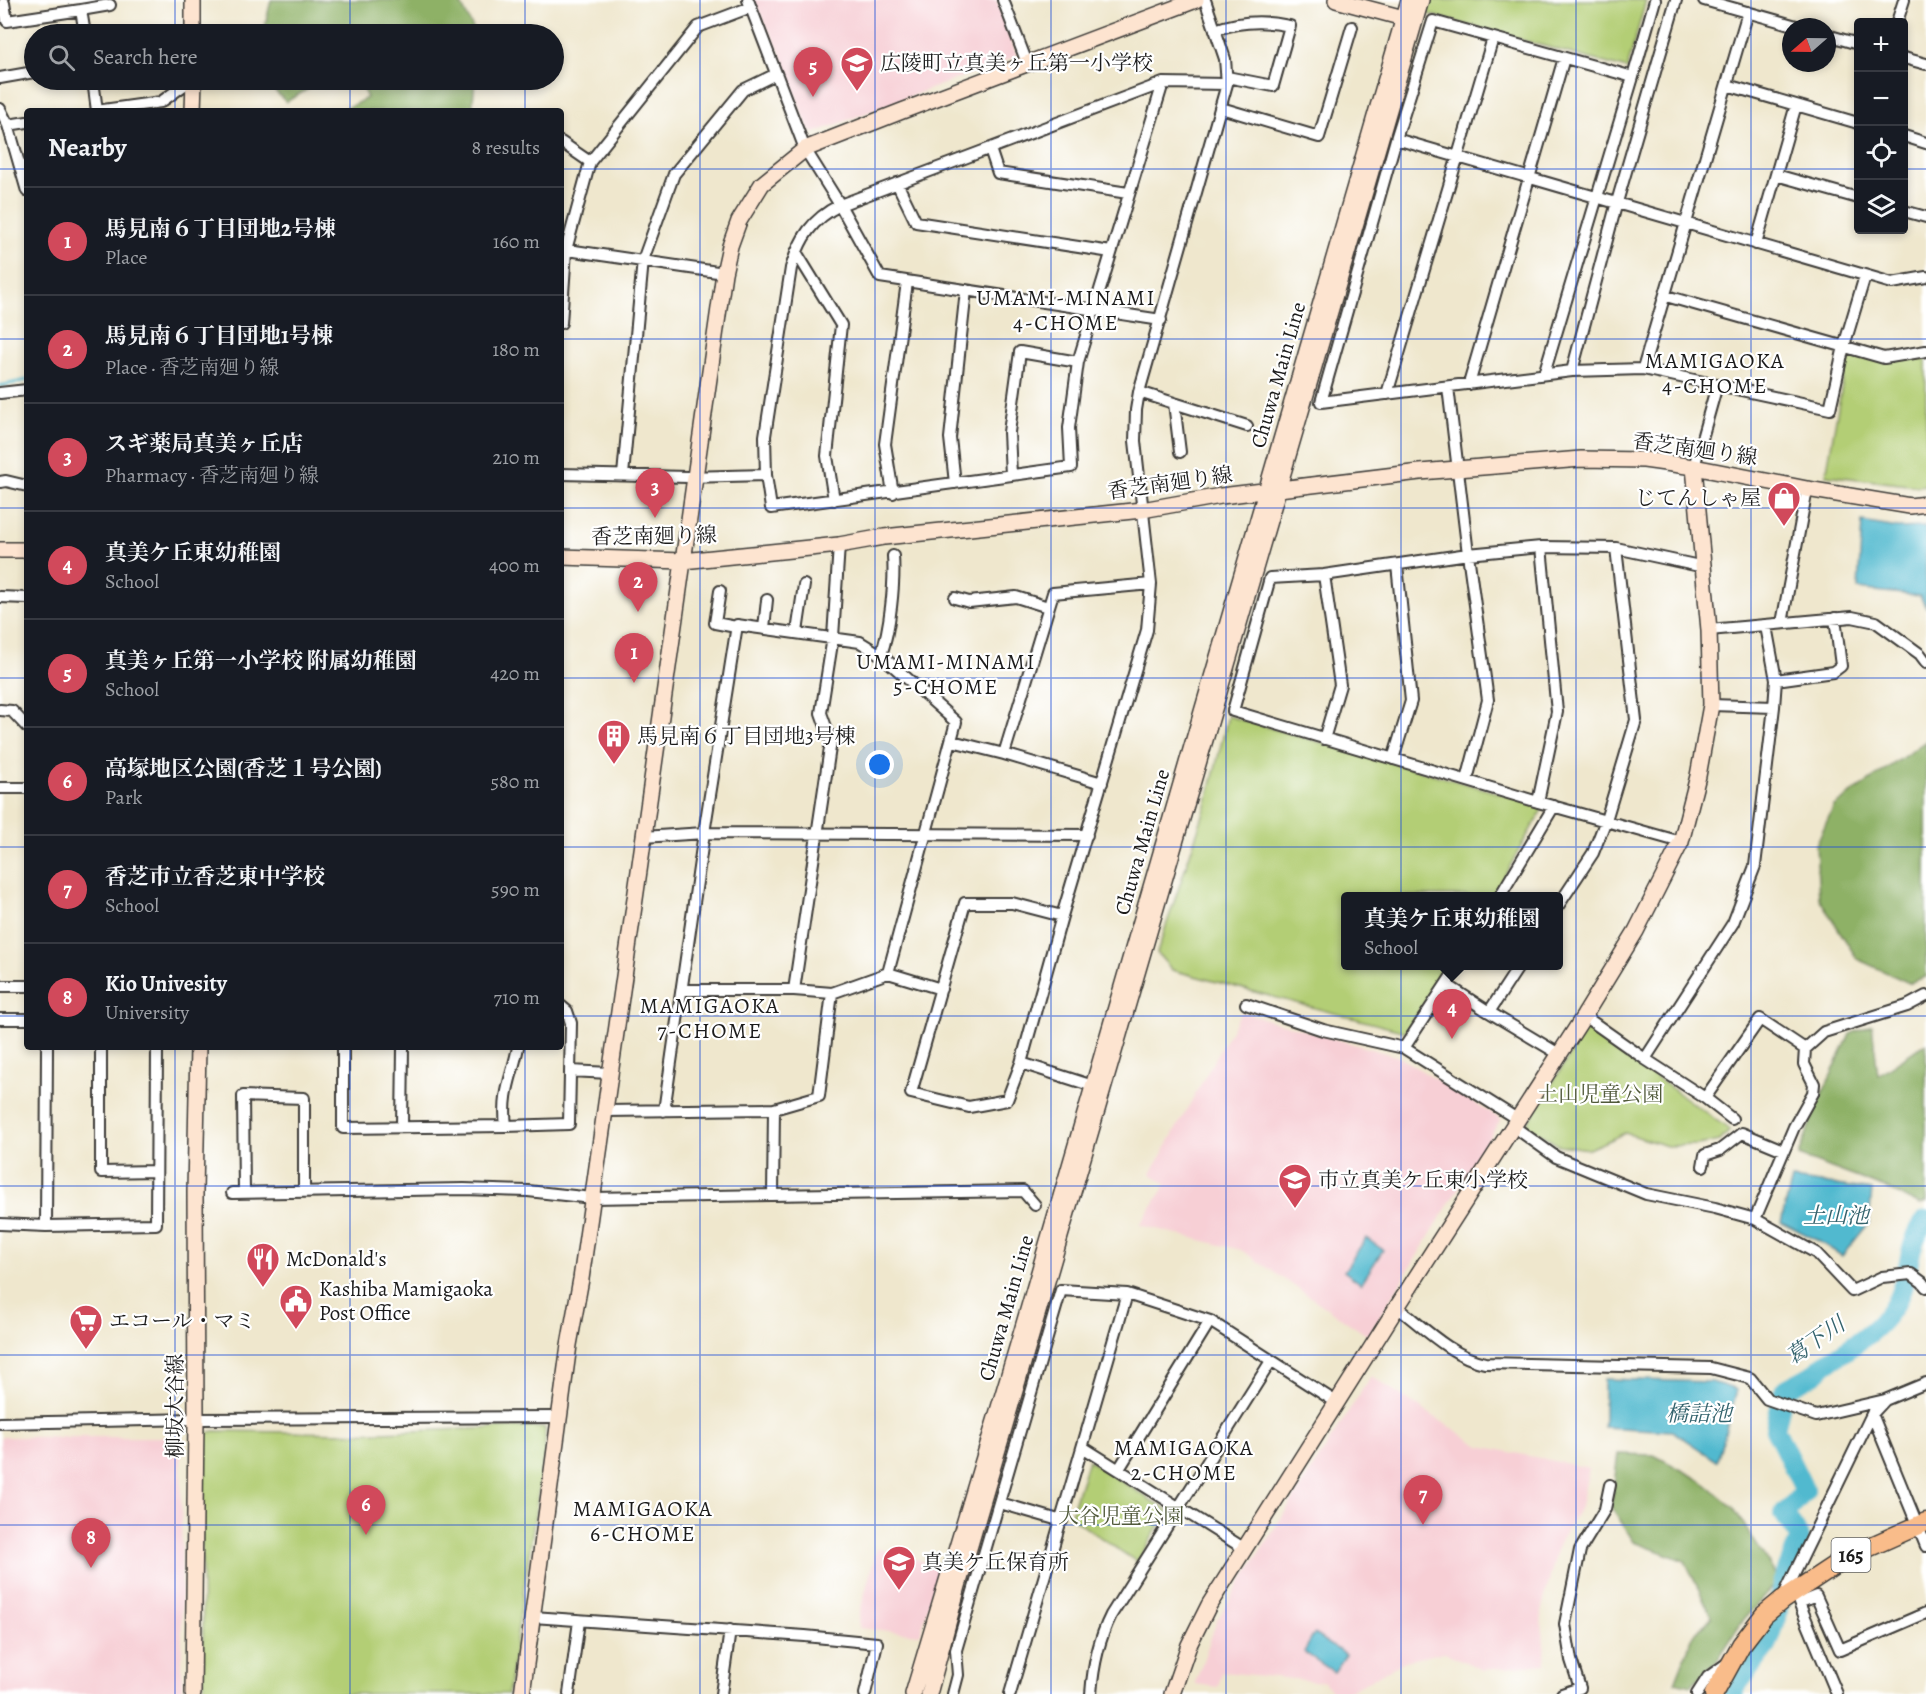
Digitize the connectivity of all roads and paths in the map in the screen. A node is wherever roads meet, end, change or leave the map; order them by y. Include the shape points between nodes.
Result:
1 (193, 0) edge
2 (1003, 0) edge
3 (1196, 0) edge
4 (1205, 0) edge
5 (1336, 0) edge
6 (1409, 0) edge
7 (1420, 0) edge
8 (1655, 0) edge
9 (1676, 0) edge
10 (1704, 0) edge
11 (1904, 0) edge
12 (1354, 2) edge
13 (4, 3) dead end
14 (749, 4) edge
15 (110, 5) dead end
16 (81, 10) junction
17 (1748, 12) junction
18 (1898, 18) edge
19 (1409, 20) junction
20 (1782, 22) edge
21 (83, 24) edge
22 (194, 24) edge
23 (1352, 27) dead end
24 (1215, 30) junction
25 (1493, 38) junction
26 (1836, 38) edge
27 (1854, 43) edge
28 (1564, 58) junction
29 (1908, 59) edge
30 (1027, 63) junction
31 (1926, 64) edge
32 (24, 74) edge
33 (776, 74) junction
34 (1633, 77) junction
35 (0, 78) edge
36 (1227, 81) junction
37 (1163, 83) junction
38 (1726, 85) junction
39 (94, 90) edge
40 (177, 90) edge
41 (192, 90) edge
42 (1796, 105) junction
43 (97, 108) edge
44 (118, 108) edge
45 (193, 108) edge
46 (1221, 108) junction
47 (0, 109) edge
48 (24, 122) edge
49 (1854, 122) edge
50 (8, 124) junction
51 (1908, 137) edge
52 (1396, 139) junction
53 (1926, 143) edge
54 (564, 144) edge
55 (805, 149) junction
56 (990, 149) junction
57 (1458, 157) junction
58 (590, 162) junction
59 (1776, 175) junction
60 (1528, 178) junction
61 (24, 180) edge
62 (897, 183) junction
63 (1128, 193) junction
64 (1854, 197) edge
65 (1597, 198) junction
66 (1617, 202) junction
67 (840, 205) junction
68 (1908, 212) edge
69 (1926, 217) edge
70 (1686, 224) junction
71 (1756, 244) junction
72 (564, 247) edge
73 (564, 250) edge
74 (796, 252) junction
75 (1111, 252) junction
76 (643, 260) junction
77 (724, 273) junction
78 (1865, 276) junction
79 (1926, 277) edge
80 (908, 282) junction
81 (966, 290) junction
82 (1666, 296) junction
83 (1093, 309) junction
84 (1161, 320) junction
85 (1844, 346) junction
86 (1926, 351) edge
87 (1078, 362) junction
88 (1643, 369) junction
89 (1572, 370) junction
90 (1544, 374) junction
91 (1469, 384) junction
92 (1718, 385) junction
93 (1448, 387) junction
94 (24, 390) edge
95 (1139, 392) junction
96 (0, 393) edge
97 (1387, 394) junction
98 (1174, 403) junction
99 (1247, 426) dead end
100 (1180, 452) dead end
101 (1694, 467) junction
102 (1458, 469) junction
103 (564, 474) edge
104 (623, 475) junction
105 (695, 475) junction
106 (766, 475) junction
107 (1011, 475) junction
108 (0, 482) edge
109 (955, 483) junction
110 (24, 485) edge
111 (1807, 489) junction
112 (1272, 491) junction
113 (893, 493) junction
114 (834, 500) junction
115 (1926, 504) edge
116 (1142, 510) junction
117 (839, 545) junction
118 (1541, 547) junction
119 (1616, 548) junction
120 (0, 550) edge
121 (24, 550) edge
122 (1468, 554) junction
123 (893, 556) dead end
124 (564, 557) edge
125 (683, 561) junction
126 (1396, 565) junction
127 (1704, 567) junction
128 (1324, 575) junction
129 (1151, 584) junction
130 (804, 585) dead end
131 (720, 591) dead end
132 (0, 597) edge
133 (24, 598) edge
134 (955, 598) dead end
135 (767, 600) dead end
136 (1048, 607) junction
137 (1835, 618) junction
138 (1782, 623) junction
139 (1766, 626) junction
140 (736, 627) junction
141 (764, 628) junction
142 (1709, 630) junction
143 (797, 632) junction
144 (833, 636) junction
145 (881, 655) junction
146 (1926, 662) edge
147 (1776, 680) junction
148 (1711, 705) junction
149 (1774, 707) junction
150 (0, 710) edge
151 (24, 724) edge
152 (1324, 739) junction
153 (952, 741) junction
154 (1004, 754) junction
155 (1393, 759) junction
156 (1467, 780) junction
157 (1102, 783) junction
158 (0, 788) edge
159 (24, 788) edge
160 (1538, 802) junction
161 (1554, 806) junction
162 (1606, 820) junction
163 (704, 832) junction
164 (818, 835) junction
165 (926, 835) junction
166 (1087, 835) junction
167 (643, 837) junction
168 (1681, 842) junction
169 (1503, 892) edge
170 (1563, 898) edge
171 (1062, 916) junction
172 (1456, 970) edge
173 (1516, 970) edge
174 (888, 973) junction
175 (1447, 985) junction
176 (0, 986) edge
177 (24, 986) edge
178 (941, 989) junction
179 (682, 990) junction
180 (794, 990) junction
181 (832, 993) junction
182 (1926, 996) edge
183 (1246, 1004) dead end
184 (564, 1008) edge
185 (1489, 1012) junction
186 (1584, 1016) junction
187 (0, 1019) edge
188 (24, 1019) edge
189 (1404, 1048) junction
190 (1805, 1048) junction
191 (47, 1050) edge
192 (101, 1050) edge
193 (157, 1050) edge
194 (198, 1050) edge
195 (343, 1050) edge
196 (403, 1050) edge
197 (517, 1050) edge
198 (1559, 1054) junction
199 (1645, 1059) junction
200 (1021, 1063) junction
201 (570, 1071) junction
202 (610, 1073) junction
203 (1093, 1086) junction
204 (1705, 1098) junction
205 (774, 1109) junction
206 (605, 1111) junction
207 (664, 1111) junction
208 (1731, 1119) dead end
209 (1515, 1122) junction
210 (506, 1126) junction
211 (402, 1127) junction
212 (1784, 1150) junction
213 (1703, 1166) dead end
214 (156, 1171) junction
215 (244, 1192) junction
216 (304, 1192) junction
217 (232, 1193) dead end
218 (773, 1195) junction
219 (592, 1198) junction
220 (1035, 1205) dead end
221 (1755, 1219) junction
222 (0, 1224) edge
223 (46, 1226) junction
224 (1926, 1287) edge
225 (1127, 1294) junction
226 (1397, 1307) junction
227 (1210, 1321) junction
228 (1271, 1361) junction
229 (1926, 1383) edge
230 (1885, 1400) junction
231 (1336, 1402) junction
232 (1872, 1414) junction
233 (560, 1418) junction
234 (196, 1419) junction
235 (0, 1423) edge
236 (1083, 1448) junction
237 (1119, 1468) junction
238 (1610, 1485) dead end
239 (1000, 1503) junction
240 (1179, 1508) junction
241 (1062, 1521) junction
242 (1922, 1523) edge
243 (1926, 1546) edge
244 (1245, 1549) junction
245 (1782, 1600) junction
246 (1926, 1613) edge
247 (533, 1617) junction
248 (579, 1621) junction
249 (730, 1630) junction
250 (1730, 1662) junction
251 (193, 1694) edge
252 (522, 1694) edge
253 (569, 1694) edge
254 (721, 1694) edge
255 (865, 1694) edge
256 (913, 1694) edge
257 (929, 1694) edge
258 (952, 1694) edge
259 (1010, 1694) edge
260 (1090, 1694) edge
261 (1172, 1694) edge
262 (1562, 1694) edge
263 (1697, 1694) edge
264 (1714, 1694) edge
265 (1837, 1694) edge

1 - 22 street
2 - 30 street
3 - 30 street
4 - 24 street
5 - 12 street
6 - 19 street, Chuwa Main Line
7 - 19 street, Chuwa Main Line
8 - 34 street
9 - 66 street
10 - 17 street
11 - 18 street
12 - 19 street
13 - 16 street via 7,21
14 - 33 street
14 - 58 street via 698,27
15 - 16 street
16 - 21 street
17 - 20 street
17 - 38 street
19 - 112 street, Chuwa Main Line
23 - 46 street via 1320,137
24 - 36 street via 1225,59
24 - 36 street via 1253,22 1290,26 1273,86
25 - 28 street
25 - 52 street via 1432,21
25 - 57 street
26 - 27 street
28 - 34 street
28 - 60 street
29 - 31 street
30 - 55 street
32 - 35 street
33 - 55 street
33 - 76 street via 743,90 674,174
34 - 65 street
36 - 37 street
36 - 46 street
37 - 56 street
37 - 63 street
38 - 42 street
38 - 70 street
39 - 43 street
40 - 44 street via 160,102
41 - 45 street
42 - 49 street
42 - 59 street
46 - 84 street
47 - 50 street
48 - 50 street
50 - 61 street
51 - 53 street
52 - 57 street
52 - 97 street via 1321,402
54 - 58 street
55 - 67 street
55 - 77 street via 762,184 739,221
56 - 62 street
56 - 63 street via 998,173
57 - 60 street
57 - 97 street
58 - 72 street
59 - 64 street
59 - 71 street
60 - 65 street
60 - 91 street
62 - 67 street
62 - 75 street via 916,222
63 - 75 street
65 - 66 street
65 - 90 street
66 - 70 street
66 - 89 street
67 - 74 street via 813,222
67 - 80 street via 880,277
68 - 69 street
70 - 71 street
70 - 82 street
71 - 78 street
73 - 76 street
74 - 106 street via 765,436
74 - 114 street via 842,325 826,456
75 - 83 street
76 - 77 street
76 - 104 street
77 - 105 street
78 - 79 street via 1892,283
78 - 85 street
80 - 81 street
80 - 113 street via 885,444
81 - 83 street
81 - 109 street via 950,438
82 - 85 street
82 - 88 street
83 - 84 street
83 - 87 street
84 - 95 street
85 - 86 street via 1884,358
85 - 92 street via 1830,409
87 - 107 street via 1069,428 1071,467
87 - 107 street via 1020,352 1009,432
88 - 89 street
88 - 92 street
89 - 90 street
90 - 91 street
91 - 93 street
92 - 101 street
93 - 97 street
93 - 102 street
94 - 96 street
95 - 98 street
95 - 116 street via 1136,441
98 - 99 street
98 - 100 street
101 - 102 street, 香芝南廻り線 via 1644,460 1581,459
101 - 111 street, 香芝南廻り線
101 - 127 street
102 - 112 street, 香芝南廻り線
102 - 122 street
103 - 104 street
104 - 105 street
105 - 106 street
105 - 125 street
106 - 114 street via 771,508
107 - 109 street
108 - 110 street
109 - 113 street
111 - 115 street, 香芝南廻り線 via 1910,506
111 - 138 street
112 - 116 street, 香芝南廻り線
112 - 203 street, Chuwa Main Line
112 - 257 street, Chuwa Main Line
113 - 114 street
116 - 117 street, 香芝南廻り線
116 - 129 street
117 - 125 street, 香芝南廻り線
117 - 144 street
118 - 119 street
118 - 122 street
118 - 160 street via 1557,712
119 - 127 street
119 - 162 street via 1636,720
120 - 121 street
122 - 126 street
122 - 156 street via 1488,700
123 - 145 street via 891,603
124 - 125 street, 香芝南廻り線
125 - 167 street
126 - 128 street
126 - 155 street via 1412,701
127 - 142 street
128 - 152 street via 1341,685
128 - 152 street via 1270,578 1233,711
129 - 136 street via 1053,593
129 - 157 street via 1147,630
130 - 143 street
131 - 140 street via 715,623
132 - 133 street
134 - 136 street via 969,602 1016,597
135 - 141 street
136 - 154 street
137 - 138 street
137 - 146 street via 1876,622
137 - 147 street via 1841,666 1833,672
138 - 139 street
139 - 142 street
139 - 147 street
140 - 141 street
140 - 163 street
141 - 143 street
142 - 148 street
143 - 144 street
144 - 145 street via 860,642
144 - 164 street via 821,713 831,741
145 - 153 street via 957,722
147 - 149 street
148 - 149 street
148 - 168 street
149 - 199 street via 1755,866 1733,924
150 - 151 street via 12,711
152 - 155 street
153 - 154 street
153 - 165 street
154 - 157 street
155 - 156 street
156 - 160 street
157 - 166 street
158 - 159 street
160 - 161 street
161 - 162 street
161 - 169 street
162 - 168 street
162 - 170 street via 1593,853
163 - 164 street
163 - 167 street
163 - 179 street
164 - 165 street
164 - 180 street
165 - 166 street
165 - 174 street
166 - 171 street
167 - 202 street
168 - 186 street via 1636,931
171 - 178 street via 1012,903 965,903
171 - 200 street
172 - 175 street
173 - 185 street
174 - 178 street
174 - 181 street
175 - 185 street
175 - 189 street
176 - 177 street
178 - 200 street via 911,1093 969,1107 1007,1100
179 - 180 street
179 - 207 street
180 - 181 street
181 - 205 street via 819,1096
182 - 190 street via 1907,1006 1824,1032
183 - 189 street via 1323,1030
184 - 201 street via 571,1023
185 - 198 street
186 - 198 street
186 - 199 street
187 - 188 street
189 - 209 street
190 - 204 street via 1760,1019
190 - 212 street via 1804,1064 1814,1084 1813,1093
191 - 223 street
192 - 214 street via 100,1172
193 - 214 street
194 - 234 street, 柳坂大谷線
195 - 211 street via 343,1128
196 - 211 street
197 - 210 street via 506,1088
198 - 209 street
199 - 204 street
200 - 203 street
201 - 202 street
201 - 210 street via 569,1124
202 - 206 street
203 - 256 street, Chuwa Main Line
204 - 208 street
205 - 207 street
205 - 218 street
206 - 207 street
206 - 219 street
209 - 221 street via 1556,1157 1646,1194
209 - 226 street
210 - 211 street
212 - 213 street via 1742,1133 1720,1150 1705,1155
212 - 221 street
214 - 223 street via 156,1224
215 - 216 street
215 - 216 street via 243,1096 304,1098
215 - 217 street
216 - 219 street via 464,1189
218 - 219 street
218 - 220 street via 1023,1191
219 - 233 street
221 - 224 street via 1816,1254 1852,1291 1882,1277 1911,1274
222 - 223 street
225 - 227 street
225 - 236 street
225 - 239 street via 1061,1290
226 - 230 street via 1449,1347 1485,1364 1711,1368 1749,1378 1767,1399 1816,1416
226 - 231 street
227 - 228 street
227 - 237 street
228 - 231 street
228 - 240 street
229 - 230 street
230 - 232 street
231 - 244 street
232 - 242 street
232 - 245 street
233 - 234 street
233 - 247 street
234 - 235 street
234 - 251 street, 柳坂大谷線
236 - 237 street
236 - 241 street
237 - 240 street
238 - 262 street via 1605,1509 1580,1550 1565,1624 1580,1688
239 - 241 street
239 - 258 street via 956,1650 958,1675
240 - 244 street
240 - 260 street via 1103,1631
241 - 259 street
242 - 243 street
242 - 245 highway, 165 via 1847,1557
244 - 261 street via 1198,1625
245 - 250 highway, 165 via 1764,1615
246 - 265 street via 1840,1650 1816,1596 1799,1603
247 - 248 street
247 - 252 street
248 - 249 street
248 - 253 street
249 - 254 street
249 - 255 street via 877,1643
250 - 263 street via 1708,1677
250 - 264 highway, 165

